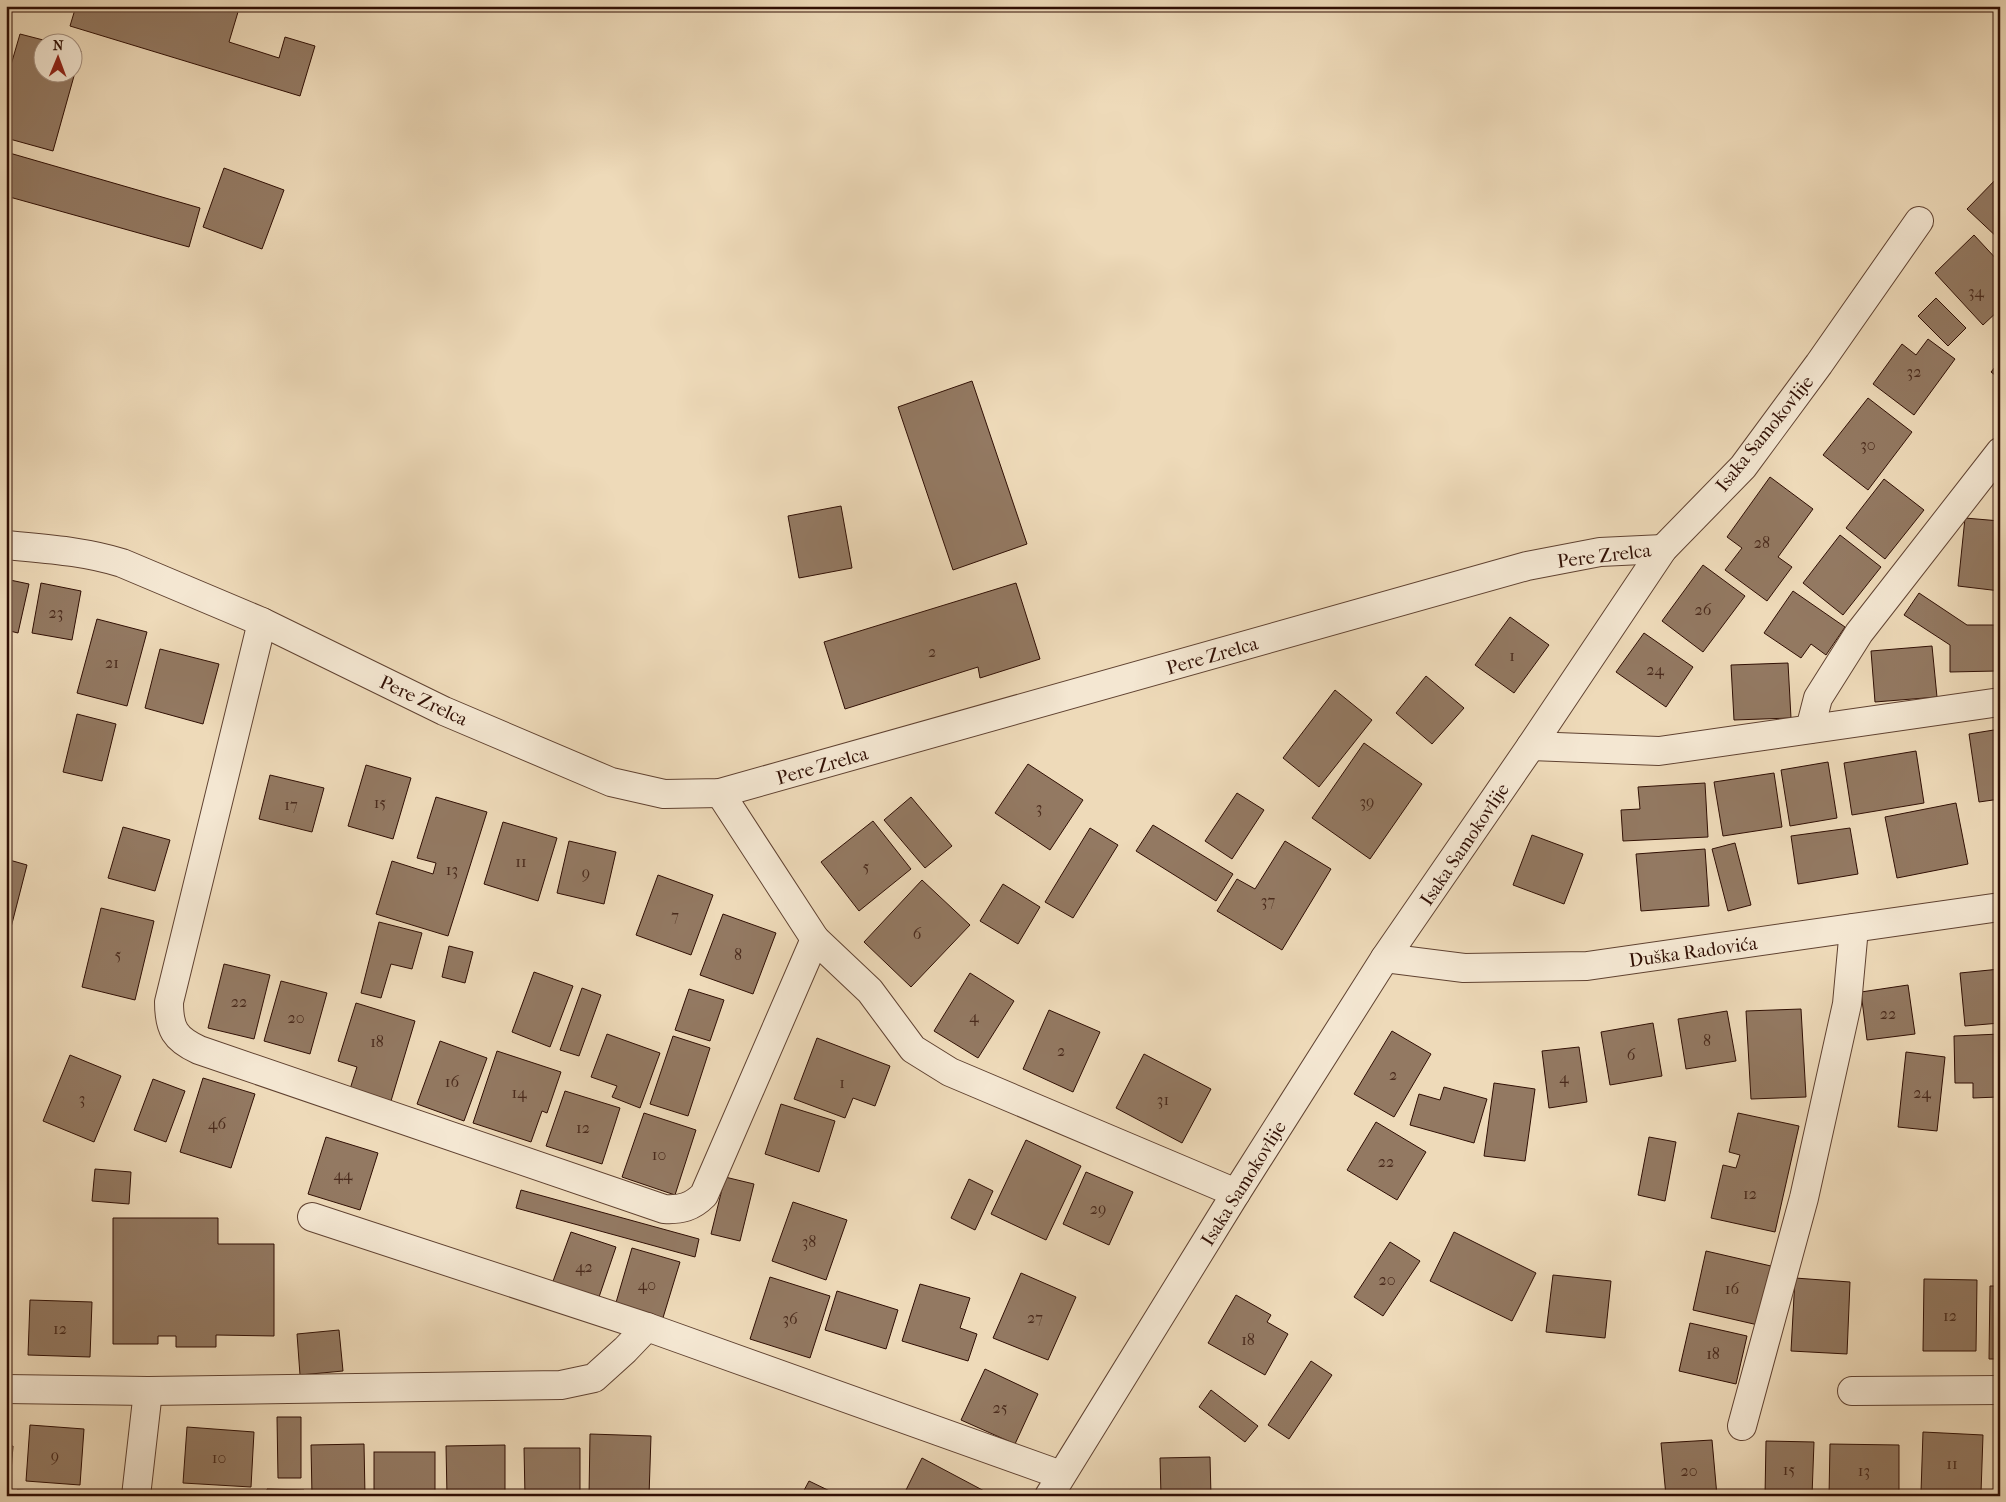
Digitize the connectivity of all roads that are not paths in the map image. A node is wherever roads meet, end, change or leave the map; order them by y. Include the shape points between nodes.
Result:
1 (1919, 221) dead end
2 (2000, 452) edge
3 (6, 545) edge
4 (1663, 549) junction
5 (262, 622) junction
6 (2000, 702) edge
7 (1810, 729) junction
8 (1531, 746) junction
9 (720, 793) junction
10 (2000, 907) edge
11 (1854, 928) junction
12 (814, 939) junction
13 (1385, 958) junction
14 (1236, 1193) junction
15 (312, 1217) dead end
16 (646, 1327) junction
17 (6, 1389) edge
18 (2000, 1390) edge
19 (148, 1391) junction
20 (1852, 1391) dead end
21 (1742, 1426) dead end
22 (1055, 1485) edge
23 (136, 1496) edge

1 - 4 street, Isaka Samokovlije via 1743,467
2 - 7 street via 1859,632 1818,698
3 - 5 street, Pere Zrelca via 101,556
4 - 8 street, Isaka Samokovlije
4 - 9 street, Pere Zrelca via 1600,552 1527,566
5 - 9 street, Pere Zrelca via 444,711 611,782 664,794
5 - 12 street via 169,1002 169,1018 182,1042 655,1206 675,1210 696,1204 704,1195
6 - 7 street
7 - 8 street via 1659,751
8 - 13 street, Isaka Samokovlije
9 - 12 street
10 - 11 street, Duška Radovića
11 - 13 street, Duška Radovića via 1587,966 1464,968
11 - 21 street via 1847,1004 1804,1198
12 - 14 street via 870,991 913,1049 942,1067
13 - 14 street, Isaka Samokovlije
14 - 22 street, Isaka Samokovlije
15 - 16 street
16 - 19 street via 594,1378 561,1385
16 - 22 street
17 - 19 street
18 - 20 street
19 - 23 street

